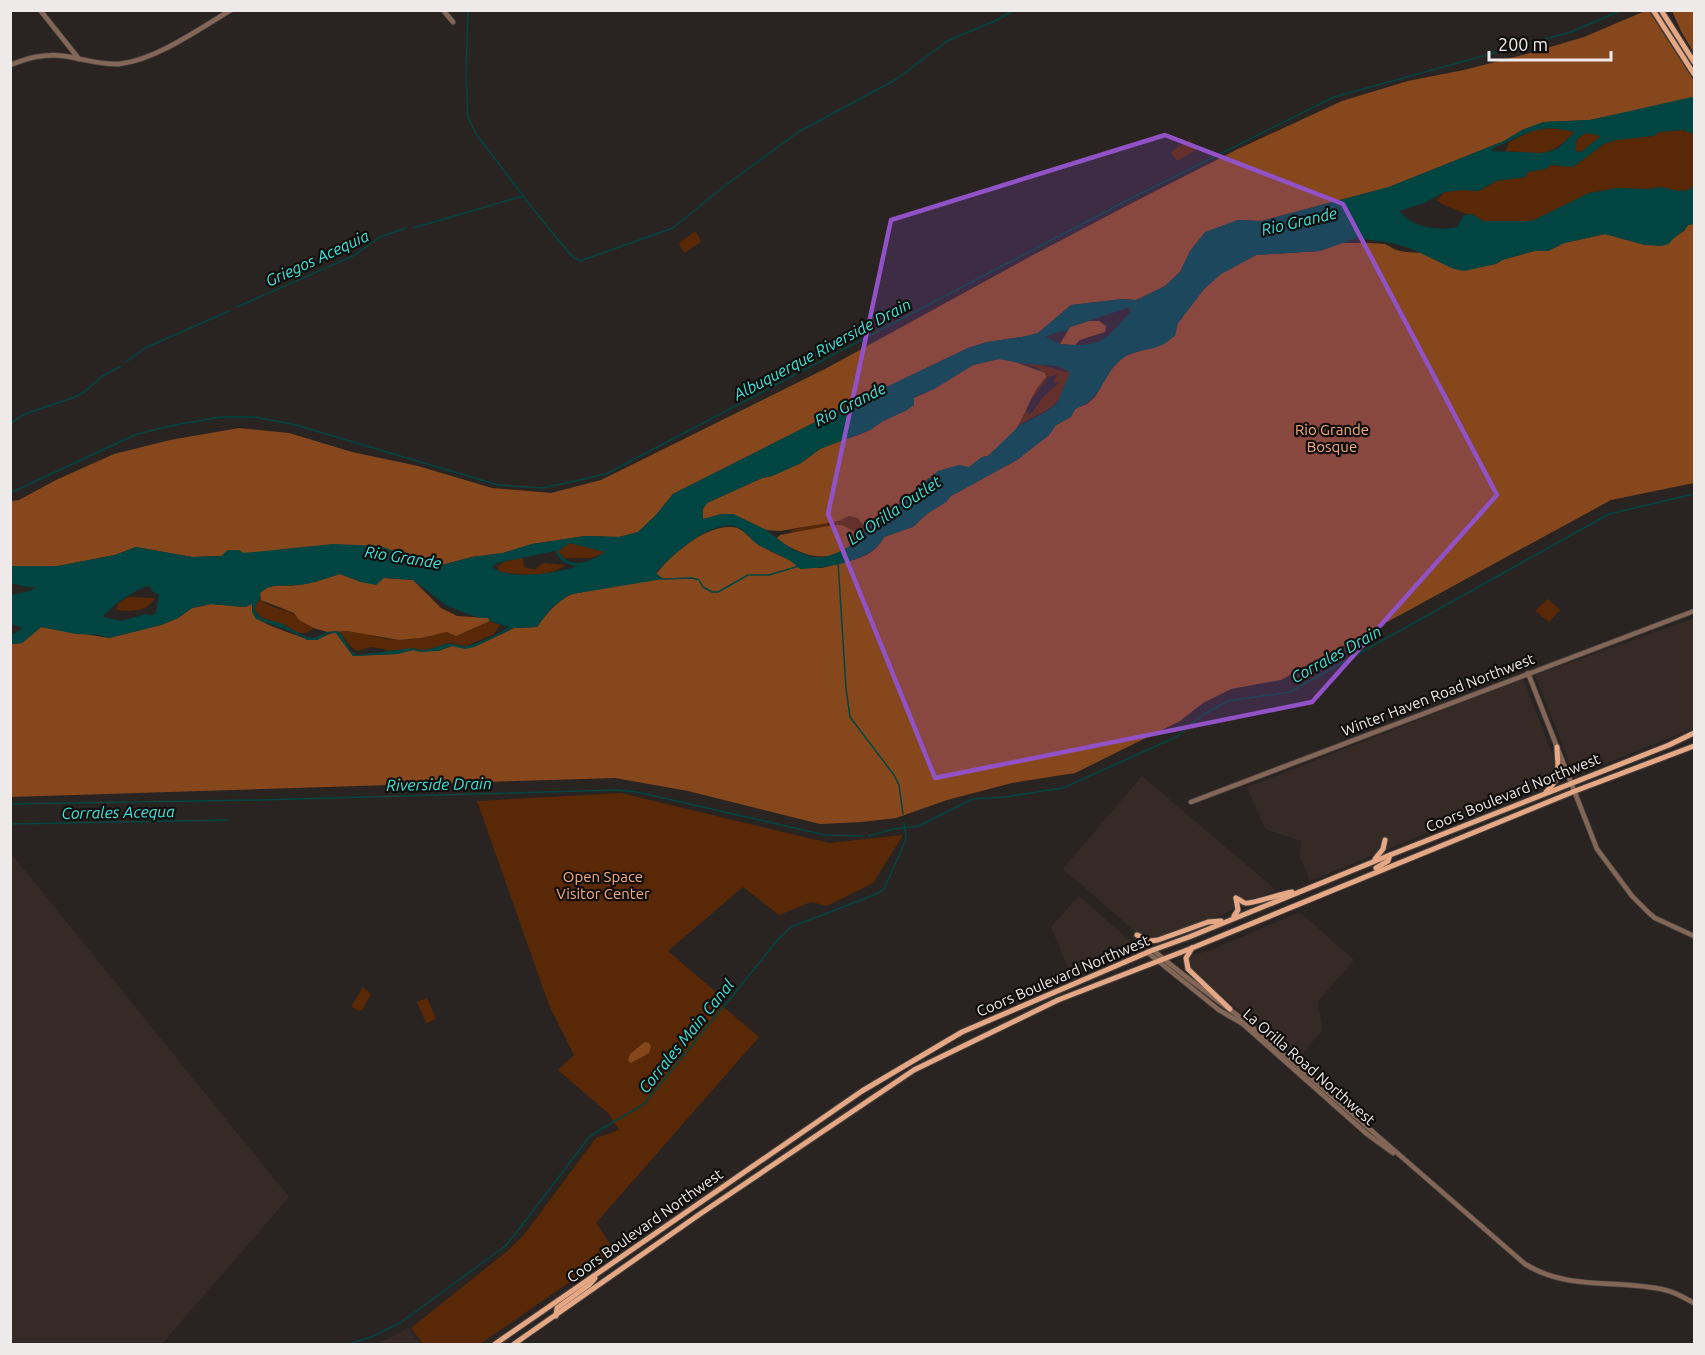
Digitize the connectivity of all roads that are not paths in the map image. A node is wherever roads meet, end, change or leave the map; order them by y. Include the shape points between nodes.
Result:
1 (40, 10) edge
2 (231, 10) edge
3 (443, 10) edge
4 (1653, 10) edge
5 (1661, 10) edge
6 (453, 22) dead end
7 (1673, 34) junction
8 (79, 59) junction
9 (1695, 62) edge
10 (10, 65) edge
11 (1695, 74) edge
12 (1695, 611) edge
13 (1528, 673) junction
14 (1695, 733) edge
15 (1695, 746) edge
16 (1557, 747) junction
17 (1572, 783) junction
18 (1575, 791) junction
19 (1542, 795) junction
20 (1191, 802) dead end
21 (1385, 840) dead end
22 (1390, 855) junction
23 (1371, 863) junction
24 (1303, 890) junction
25 (1307, 901) junction
26 (1230, 919) junction
27 (1137, 935) dead end
28 (1695, 936) edge
29 (1192, 948) junction
30 (1150, 951) junction
31 (1161, 960) junction
32 (1230, 1009) junction
33 (1399, 1155) junction
34 (597, 1274) junction
35 (1695, 1303) edge
36 (556, 1316) junction
37 (495, 1344) edge
38 (514, 1344) edge

1 - 8 street
2 - 8 street via 139,59 112,64
3 - 6 street
4 - 7 main road
5 - 7 main road
7 - 9 main road
7 - 11 main road
8 - 10 street via 43,56
12 - 13 street, Winter Haven Road Northwest
13 - 16 street
13 - 20 street, Winter Haven Road Northwest
14 - 17 main road, Coors Boulevard Northwest
15 - 18 main road, Coors Boulevard Northwest
16 - 17 street
16 - 19 main road via 1558,775
17 - 18 street
17 - 19 main road, Coors Boulevard Northwest
18 - 25 main road, Coors Boulevard Northwest
18 - 28 street via 1597,849 1632,896 1655,918
19 - 22 main road, Coors Boulevard Northwest
21 - 23 main road
22 - 23 main road, Coors Boulevard Northwest
22 - 25 main road via 1382,866 1317,893
23 - 24 main road, Coors Boulevard Northwest
24 - 26 main road, Coors Boulevard Northwest
24 - 26 main road via 1252,903 1236,898 1238,910
25 - 29 main road, Coors Boulevard Northwest
26 - 27 main road via 1208,922 1158,940
26 - 30 main road, Coors Boulevard Northwest
29 - 31 main road, Coors Boulevard Northwest
29 - 32 main road via 1186,958 1188,969
30 - 31 street, La Orilla Road Northwest
30 - 34 main road, Coors Boulevard Northwest via 994,1017 927,1052 862,1091
31 - 32 street, La Orilla Road Northwest
31 - 33 street, La Orilla Road Northwest via 1219,1011 1238,1020 1367,1134
31 - 36 main road, Coors Boulevard Northwest via 1058,1000 914,1070
32 - 33 street, La Orilla Road Northwest
33 - 35 street, La Orilla Road Northwest via 1535,1271 1559,1279 1666,1290
34 - 36 main road via 589,1285 557,1308
34 - 37 main road, Coors Boulevard Northwest
36 - 38 main road, Coors Boulevard Northwest

